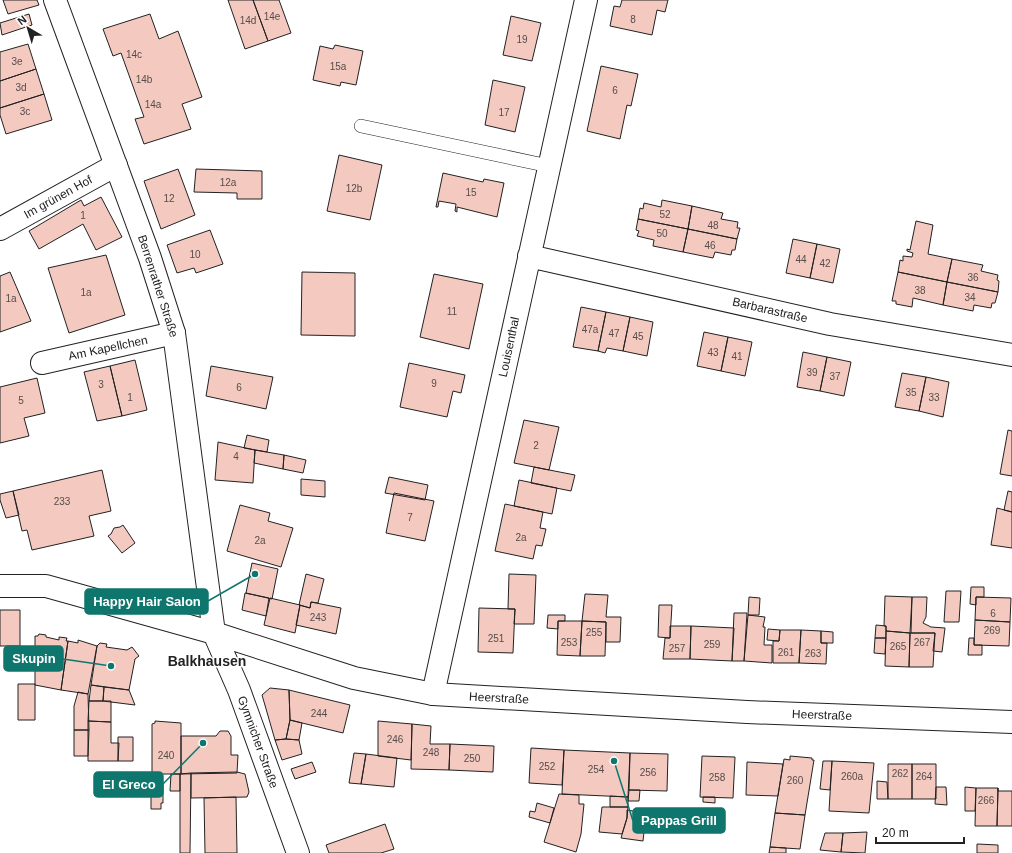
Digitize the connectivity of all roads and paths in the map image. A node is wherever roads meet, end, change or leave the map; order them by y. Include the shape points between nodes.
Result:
1 (55, 0) edge
2 (586, 0) edge
3 (361, 126) dead end
4 (116, 165) junction
5 (549, 166) junction
6 (0, 229) edge
7 (529, 256) junction
8 (174, 333) junction
9 (1012, 355) edge
10 (42, 363) dead end
11 (0, 586) edge
12 (214, 633) junction
13 (433, 694) junction
14 (1012, 722) edge
15 (298, 853) edge

1 - 4 street, Berrenrather Straße
2 - 5 street, Louisenthal
3 - 5 lane
4 - 6 street, Im grünen Hof
4 - 8 street, Berrenrather Straße
5 - 7 street, Louisenthal
7 - 9 street, Barbarastraße via 830,324
7 - 13 street, Louisenthal
8 - 10 street, Am Kapellchen
8 - 12 street, Berrenrather Straße
11 - 12 street, Heerstraße via 46,586
12 - 13 street, Heerstraße via 354,678
12 - 15 street, Gymnicher Straße via 239,690
13 - 14 street, Heerstraße via 747,712

